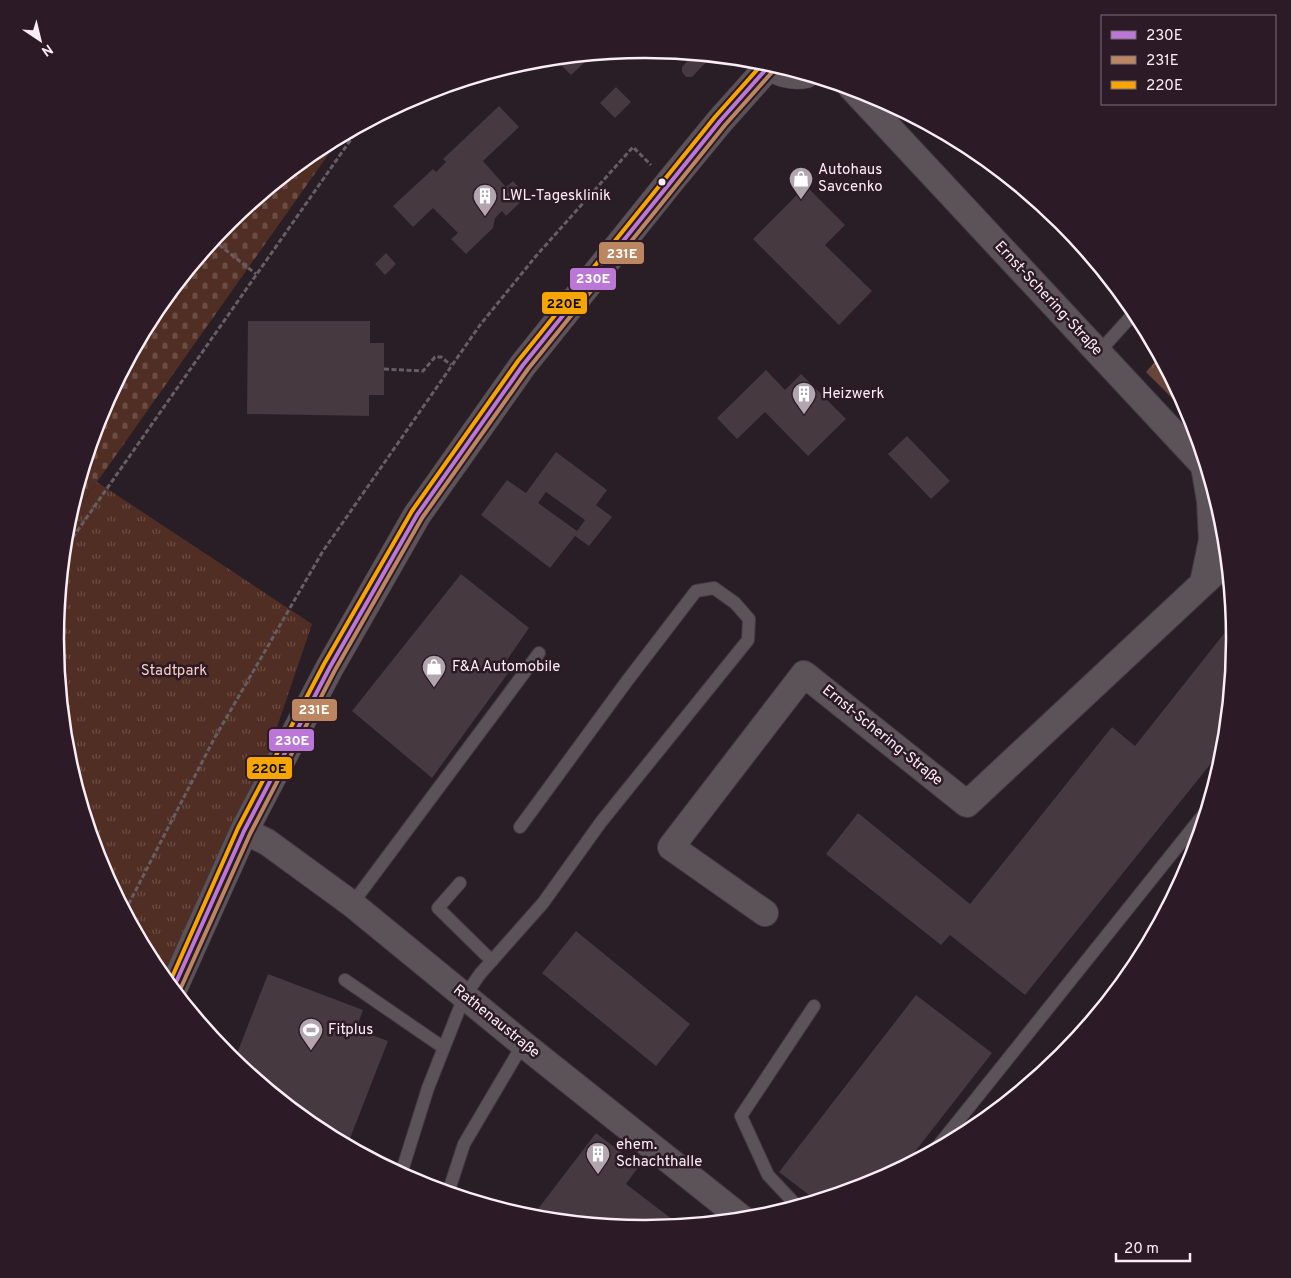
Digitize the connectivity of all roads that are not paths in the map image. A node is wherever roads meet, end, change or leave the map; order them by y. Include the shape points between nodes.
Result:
1 (762, 70) edge
2 (863, 100) edge
3 (1130, 318) edge
4 (1098, 353) junction
5 (1198, 460) edge
6 (1210, 500) edge
7 (1222, 565) edge
8 (1203, 583) junction
9 (539, 653) dead end
10 (1197, 822) edge
11 (520, 827) dead end
12 (244, 831) junction
13 (460, 883) dead end
14 (352, 904) junction
15 (766, 913) dead end
16 (492, 961) junction
17 (345, 980) dead end
18 (176, 981) edge
19 (464, 996) junction
20 (814, 1006) dead end
21 (523, 1044) junction
22 (444, 1048) junction
23 (945, 1137) edge
24 (403, 1167) edge
25 (450, 1187) edge
26 (793, 1202) edge
27 (736, 1213) edge

1 - 12 street via 523,365 417,515 330,666
2 - 4 street, Ernst-Schering-Straße
3 - 4 lane
4 - 5 street, Ernst-Schering-Straße
6 - 8 street, Ernst-Schering-Straße via 1212,540
7 - 8 street, Ernst-Schering-Straße
8 - 15 street, Ernst-Schering-Straße via 967,804 804,674 671,847
9 - 14 lane
10 - 23 lane
11 - 16 lane via 696,591 714,588 735,603 749,619 748,640 601,822 543,903
12 - 14 street, Rathenaustraße via 267,842
12 - 18 street
13 - 16 lane via 438,908
14 - 19 street, Rathenaustraße
16 - 19 lane
17 - 22 lane
19 - 21 street, Rathenaustraße
19 - 22 lane
20 - 26 lane via 741,1116 768,1175
21 - 25 lane via 464,1144
21 - 27 street, Rathenaustraße
22 - 24 lane

